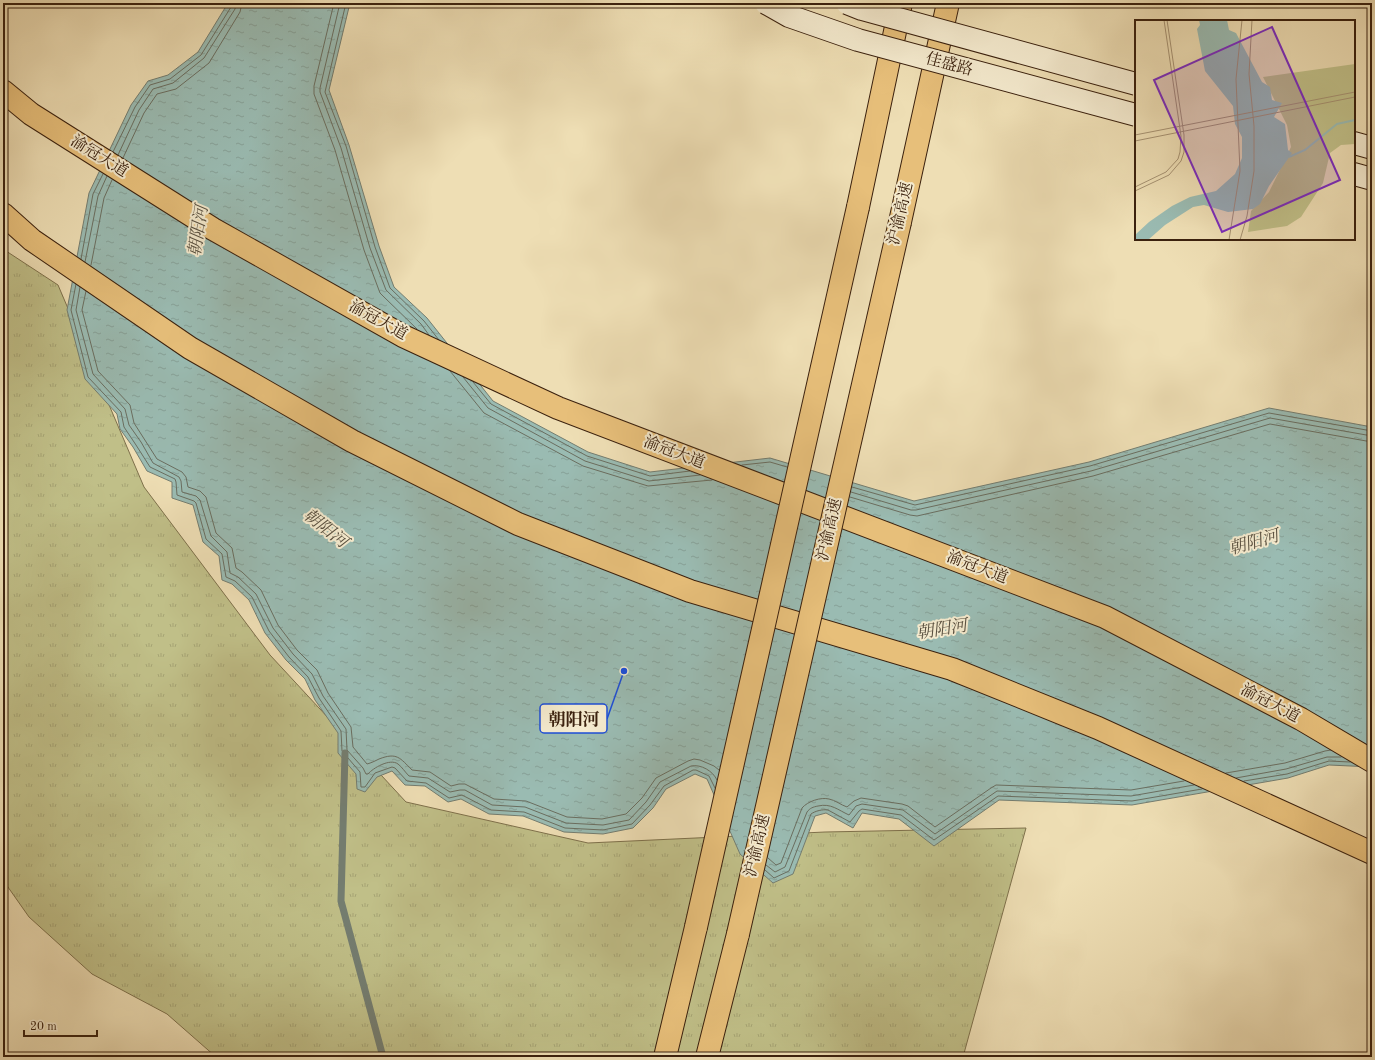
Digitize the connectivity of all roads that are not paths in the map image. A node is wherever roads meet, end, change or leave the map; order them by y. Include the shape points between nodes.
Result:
1 (766, 3) edge
2 (848, 3) edge
3 (901, 3) edge
4 (948, 3) edge
5 (1135, 84) edge
6 (3, 91) edge
7 (1135, 115) edge
8 (1355, 143) edge
9 (1372, 148) edge
10 (1355, 174) edge
11 (1372, 179) edge
12 (3, 214) edge
13 (1372, 761) edge
14 (1372, 853) edge
15 (665, 1057) edge
16 (707, 1057) edge

1 - 7 main road, 佳盛路, bridge via 789,16 858,40
2 - 5 main road, 佳盛路, bridge
3 - 15 main road, bridge via 858,207
4 - 16 main road, 沪渝高速, bridge via 738,934
6 - 13 main road, 渝冠大道, bridge via 31,114 213,229 403,336 558,408 1105,617 1301,720
8 - 9 main road
10 - 11 main road
12 - 14 main road, bridge via 32,240 190,348 352,441 518,524 690,591 952,669 1098,728

